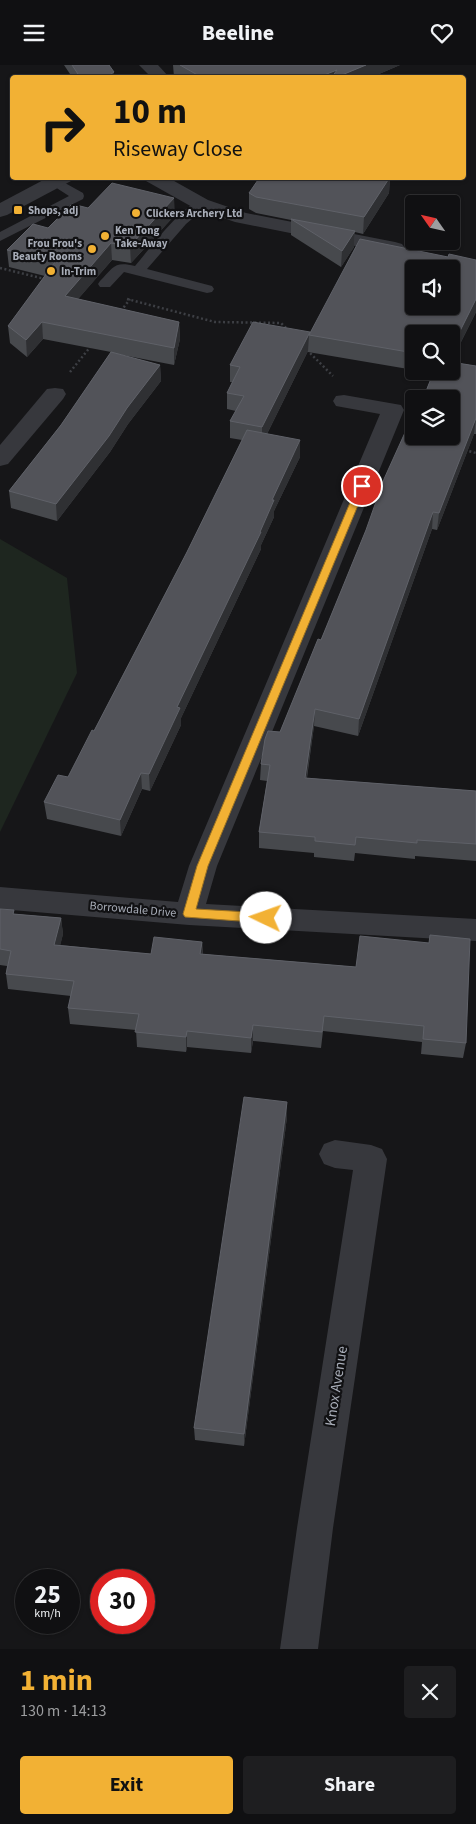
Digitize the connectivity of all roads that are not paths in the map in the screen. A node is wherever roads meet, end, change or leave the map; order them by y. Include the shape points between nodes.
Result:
1 (148, 65) edge
2 (158, 75) edge
3 (58, 180) edge
4 (61, 180) edge
5 (158, 180) edge
6 (201, 204) junction
7 (0, 211) edge
8 (0, 237) edge
9 (411, 251) edge
10 (138, 271) junction
11 (104, 285) dead end
12 (207, 289) dead end
13 (55, 394) road end
14 (344, 401) road end
15 (0, 459) edge
16 (0, 899) edge
17 (189, 914) junction
18 (476, 930) edge
19 (336, 1154) dead end
20 (299, 1649) edge

1 - 2 street
3 - 7 street
4 - 8 lane via 78,196
5 - 6 street
6 - 9 street via 242,218
6 - 10 lane via 181,221
10 - 11 lane via 120,267
10 - 12 lane
13 - 15 street
14 - 17 street via 393,409 202,866
16 - 17 street, Borrowdale Drive
17 - 18 street, Borrowdale Drive
19 - 20 street, Knox Avenue via 371,1159

